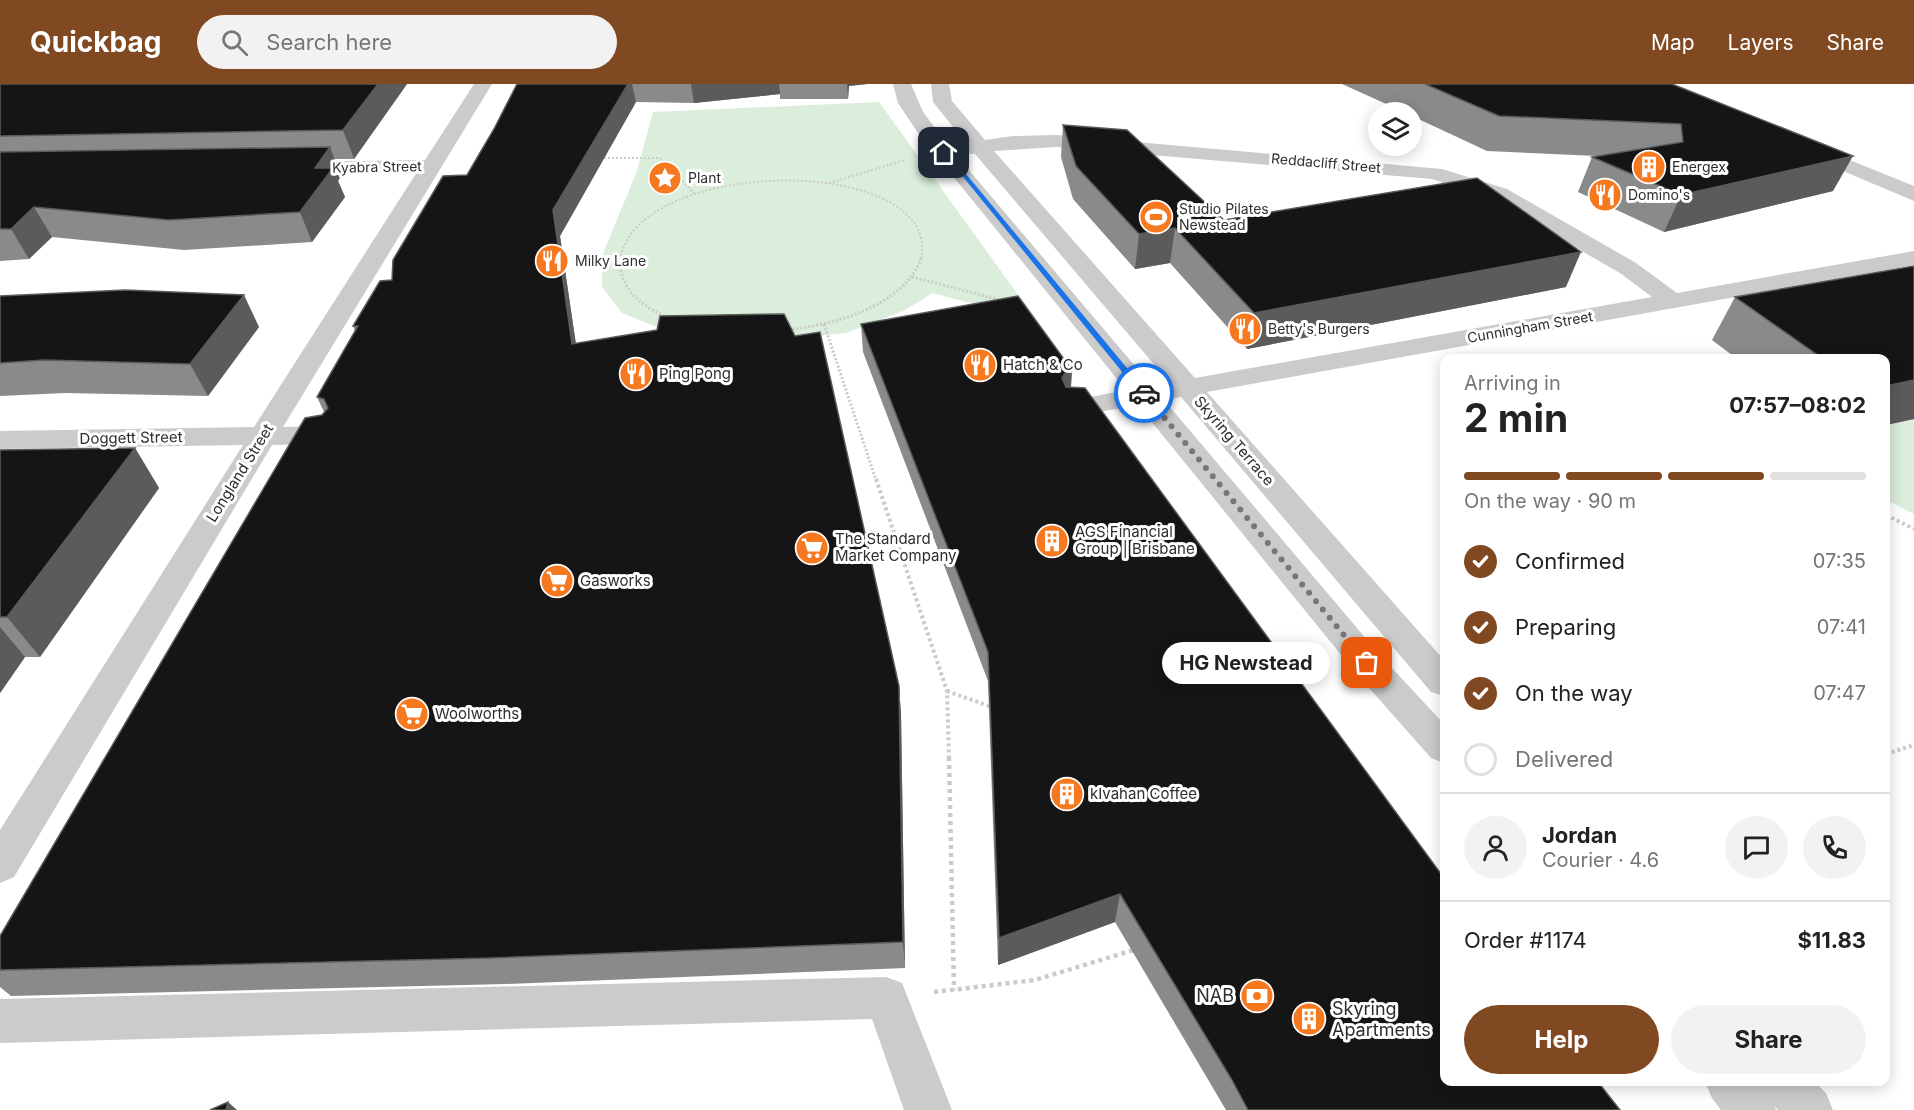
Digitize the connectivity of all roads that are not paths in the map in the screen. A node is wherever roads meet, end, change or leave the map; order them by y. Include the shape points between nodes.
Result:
1 (483, 84) edge
2 (902, 84) edge
3 (940, 84) edge
4 (1790, 142) edge
5 (980, 147) junction
6 (944, 153) junction
7 (431, 166) junction
8 (268, 168) edge
9 (1914, 194) edge
10 (1914, 258) edge
11 (1674, 302) junction
12 (1186, 387) junction
13 (1145, 395) junction
14 (1076, 408) edge
15 (325, 435) edge
16 (262, 436) junction
17 (0, 440) edge
18 (1440, 678) edge
19 (1440, 744) edge
20 (0, 865) edge
21 (0, 1020) edge
22 (1731, 1086) edge
23 (1788, 1086) edge
24 (928, 1110) edge
25 (1752, 1110) edge
26 (1809, 1110) edge

1 - 7 street, Longland Street
2 - 6 street via 918,118
3 - 5 street, Skyring Terrace via 943,102
4 - 9 street
5 - 6 street, Reddacliff Street
5 - 11 street, Reddacliff Street via 1057,141 1435,172 1499,194 1628,268
5 - 12 street, Skyring Terrace
6 - 13 street
7 - 8 street, Kyabra Street
7 - 16 street, Longland Street
10 - 11 street, Cunningham Street
11 - 12 street, Cunningham Street
12 - 13 street, Cunningham Street
12 - 18 street, Skyring Terrace
13 - 14 street, Cunningham Street
13 - 19 street via 1367,663
15 - 16 street, Doggett Street
16 - 17 street, Doggett Street
16 - 20 street, Longland Street
21 - 24 street via 886,998
22 - 25 street
23 - 26 street

